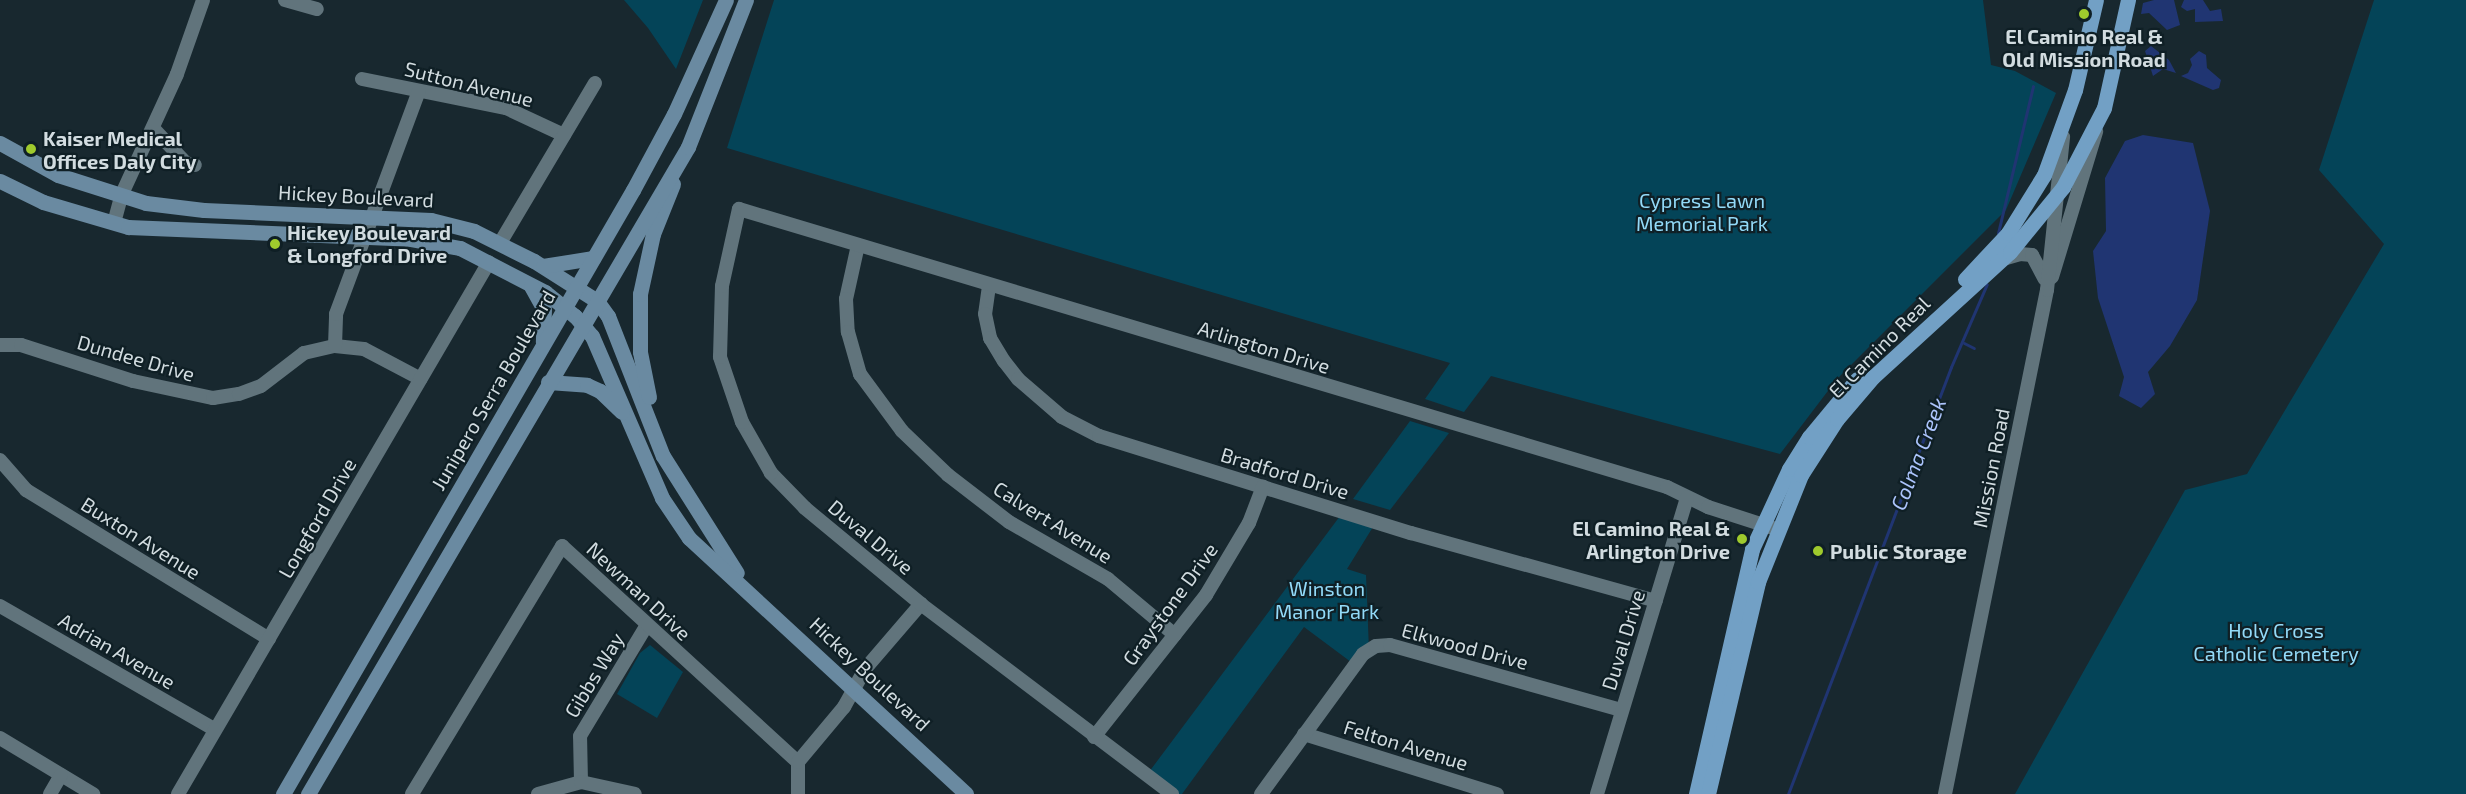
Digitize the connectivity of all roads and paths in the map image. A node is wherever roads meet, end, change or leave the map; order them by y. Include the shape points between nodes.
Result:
1 (203, 0) edge
2 (285, 0) edge
3 (726, 0) edge
4 (746, 0) edge
5 (2096, 0) edge
6 (2128, 0) edge
7 (317, 9) dead end
8 (362, 79) dead end
9 (595, 83) dead end
10 (418, 91) junction
11 (2100, 119) junction
12 (2065, 123) junction
13 (153, 128) junction
14 (564, 135) junction
15 (0, 142) edge
16 (688, 147) junction
17 (195, 165) dead end
18 (0, 181) edge
19 (121, 196) junction
20 (2054, 200) junction
21 (739, 209) joint
22 (114, 223) junction
23 (500, 243) junction
24 (858, 245) junction
25 (593, 258) junction
26 (2002, 260) junction
27 (489, 262) junction
28 (542, 266) junction
29 (530, 283) junction
30 (989, 286) junction
31 (577, 289) junction
32 (2047, 290) junction
33 (597, 302) junction
34 (566, 308) junction
35 (583, 324) junction
36 (0, 345) edge
37 (335, 346) junction
38 (543, 346) junction
39 (421, 379) junction
40 (548, 382) junction
41 (625, 416) junction
42 (653, 435) junction
43 (0, 460) edge
44 (1263, 487) junction
45 (1687, 497) junction
46 (1769, 526) junction
47 (745, 586) junction
48 (1656, 601) junction
49 (921, 604) junction
50 (0, 606) edge
51 (647, 625) junction
52 (1175, 635) junction
53 (269, 639) junction
54 (854, 689) junction
55 (1622, 710) junction
56 (214, 729) junction
57 (1304, 734) junction
58 (1094, 737) junction
59 (0, 738) edge
60 (798, 762) junction
61 (61, 775) junction
62 (581, 782) junction
63 (415, 793) edge
64 (50, 794) edge
65 (93, 794) edge
66 (178, 794) edge
67 (283, 794) edge
68 (308, 794) edge
69 (538, 794) edge
70 (635, 794) edge
71 (798, 794) edge
72 (966, 794) edge
73 (1172, 794) edge
74 (1261, 794) edge
75 (1497, 794) edge
76 (1597, 794) edge
77 (1696, 794) edge
78 (1708, 794) edge
79 (1945, 794) edge

1 - 13 street
2 - 7 street
3 - 25 main road, Junipero Serra Boulevard via 674,114
4 - 16 main road
5 - 12 main road, El Camino Real
6 - 11 main road, El Camino Real
8 - 10 street, Sutton Avenue
9 - 14 street
10 - 14 street, Sutton Avenue via 524,114
10 - 37 street via 333,323
11 - 20 main road, El Camino Real
11 - 32 street, Mission Road
12 - 20 street, Mission Road
12 - 46 main road, El Camino Real via 2040,185 2008,233 1976,269 1848,389 1804,445
13 - 17 street via 186,163
13 - 19 street
14 - 23 street
15 - 19 main road, Hickey Boulevard via 58,175
16 - 33 main road
16 - 42 main road via 653,234 640,294 640,352
18 - 22 main road, Hickey Boulevard via 43,202
19 - 22 street
19 - 23 main road, Hickey Boulevard via 204,210 420,218 474,231
20 - 26 main road, El Camino Real
20 - 32 street, Mission Road
21 - 24 street, Arlington Drive
21 - 49 street, Duval Drive via 722,286 720,357 742,422 771,473 791,494
22 - 27 main road, Hickey Boulevard via 162,230 411,239 460,248
23 - 28 main road, Hickey Boulevard
24 - 30 street, Arlington Drive
24 - 52 street, Calvert Avenue via 846,299 848,332 860,374 902,431 948,475 1008,522 1108,579
25 - 28 main road
25 - 31 main road, Junipero Serra Boulevard
26 - 32 street via 2020,254 2035,258
26 - 46 main road, El Camino Real via 1897,353 1856,396
27 - 29 main road, Hickey Boulevard
27 - 39 street, Longford Drive
28 - 31 main road, Hickey Boulevard
29 - 34 main road, Hickey Boulevard
29 - 38 main road via 544,309
30 - 44 street, Bradford Drive via 985,314 990,338 1018,379 1062,417 1099,436
30 - 45 street, Arlington Drive via 1667,487
31 - 33 main road, Hickey Boulevard
31 - 34 main road, Junipero Serra Boulevard
32 - 79 street, Mission Road
33 - 35 main road
33 - 42 main road, Hickey Boulevard via 619,336
34 - 35 main road, Hickey Boulevard
34 - 38 main road, Junipero Serra Boulevard
35 - 40 main road
35 - 41 main road, Hickey Boulevard via 602,354
36 - 37 street, Dundee Drive via 21,345 133,381 213,398 261,386 304,353
37 - 39 street, Dundee Drive via 364,349
38 - 67 main road, Junipero Serra Boulevard
39 - 53 street, Longford Drive
40 - 41 main road via 587,385 600,391
40 - 68 main road
41 - 47 main road, Hickey Boulevard via 674,519 704,552
42 - 47 main road, Hickey Boulevard via 680,487
43 - 53 street, Buxton Avenue via 26,490
44 - 48 street, Bradford Drive
44 - 52 street, Graystone Drive via 1234,551
45 - 46 street, Arlington Drive
45 - 48 street, Duval Drive
46 - 77 main road, El Camino Real via 1743,577
46 - 78 main road, El Camino Real
47 - 54 main road, Hickey Boulevard
48 - 55 street, Duval Drive
49 - 54 street via 865,669
49 - 58 street, Duval Drive
50 - 56 street, Adrian Avenue
51 - 60 street, Newman Drive
51 - 62 street, Gibbs Way via 580,736
51 - 63 street, Newman Drive via 562,546
52 - 58 street, Graystone Drive
53 - 56 street, Longford Drive
54 - 60 street via 844,707
54 - 72 main road, Hickey Boulevard
55 - 57 street, Elkwood Drive via 1390,645 1376,646 1363,654
55 - 76 street, Duval Drive
56 - 66 street, Longford Drive
57 - 74 street, Elkwood Drive
57 - 75 street, Felton Avenue
58 - 73 street, Duval Drive
59 - 61 street
60 - 71 street
61 - 64 street
61 - 65 street
62 - 69 street
62 - 70 street

